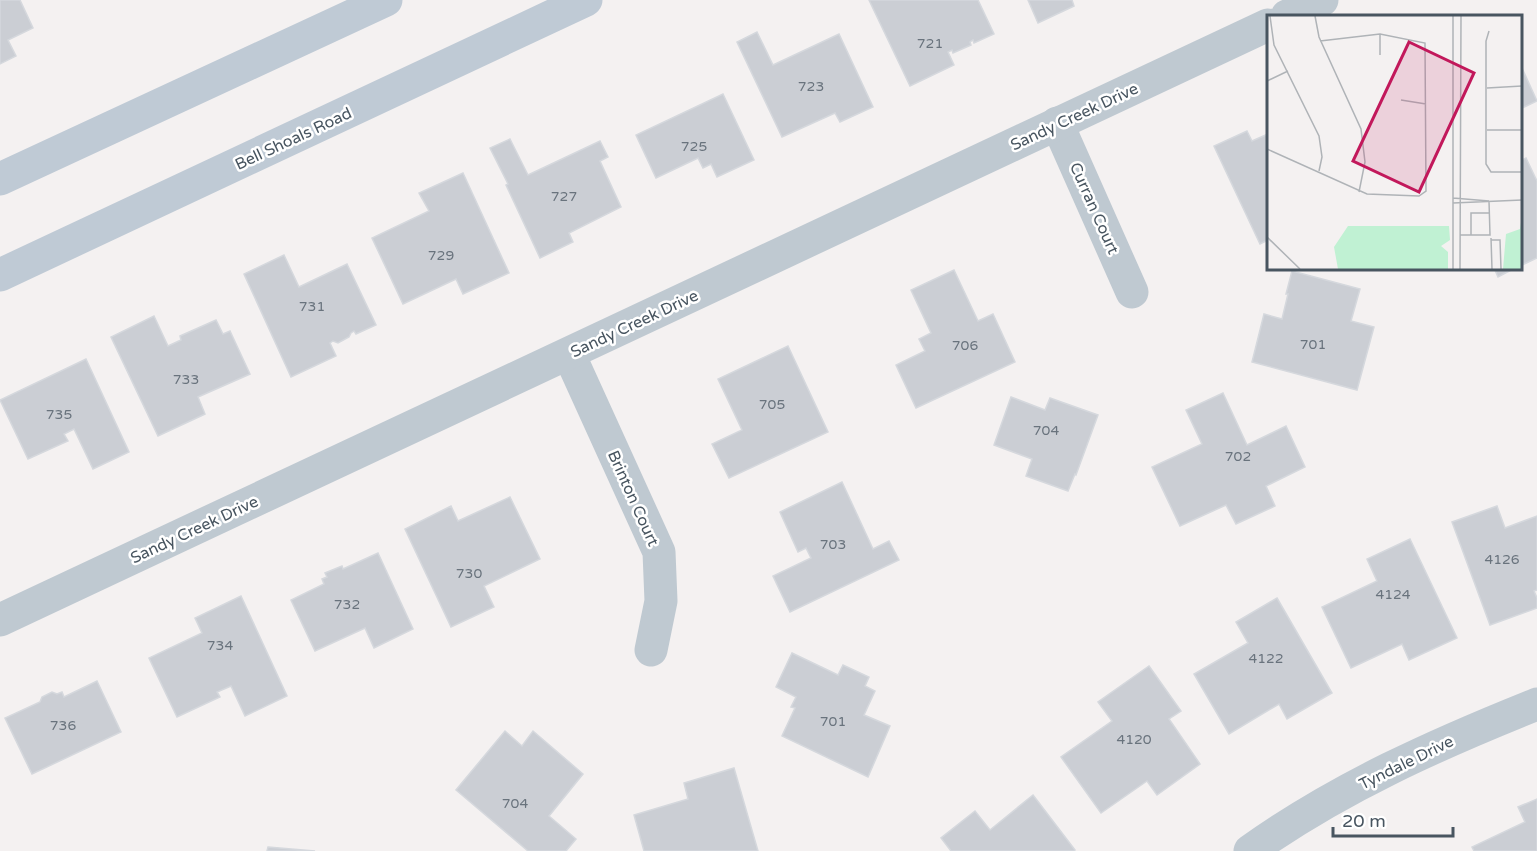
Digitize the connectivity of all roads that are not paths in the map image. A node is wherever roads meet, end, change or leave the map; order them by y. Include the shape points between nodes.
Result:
1 (386, 0) edge
2 (586, 0) edge
3 (1322, 0) edge
4 (1289, 15) edge
5 (1267, 26) edge
6 (1058, 123) junction
7 (0, 178) edge
8 (0, 275) edge
9 (1132, 292) dead end
10 (569, 354) junction
11 (0, 620) edge
12 (651, 650) dead end
13 (1537, 704) edge
14 (1250, 851) edge

1 - 7 main road
2 - 8 main road, Bell Shoals Road
3 - 4 street
5 - 6 street, Sandy Creek Drive
6 - 9 street, Curran Court
6 - 10 street, Sandy Creek Drive
10 - 11 street, Sandy Creek Drive
10 - 12 street, Brinton Court via 659,552 661,601
13 - 14 street, Tyndale Drive via 1410,758 1338,795

